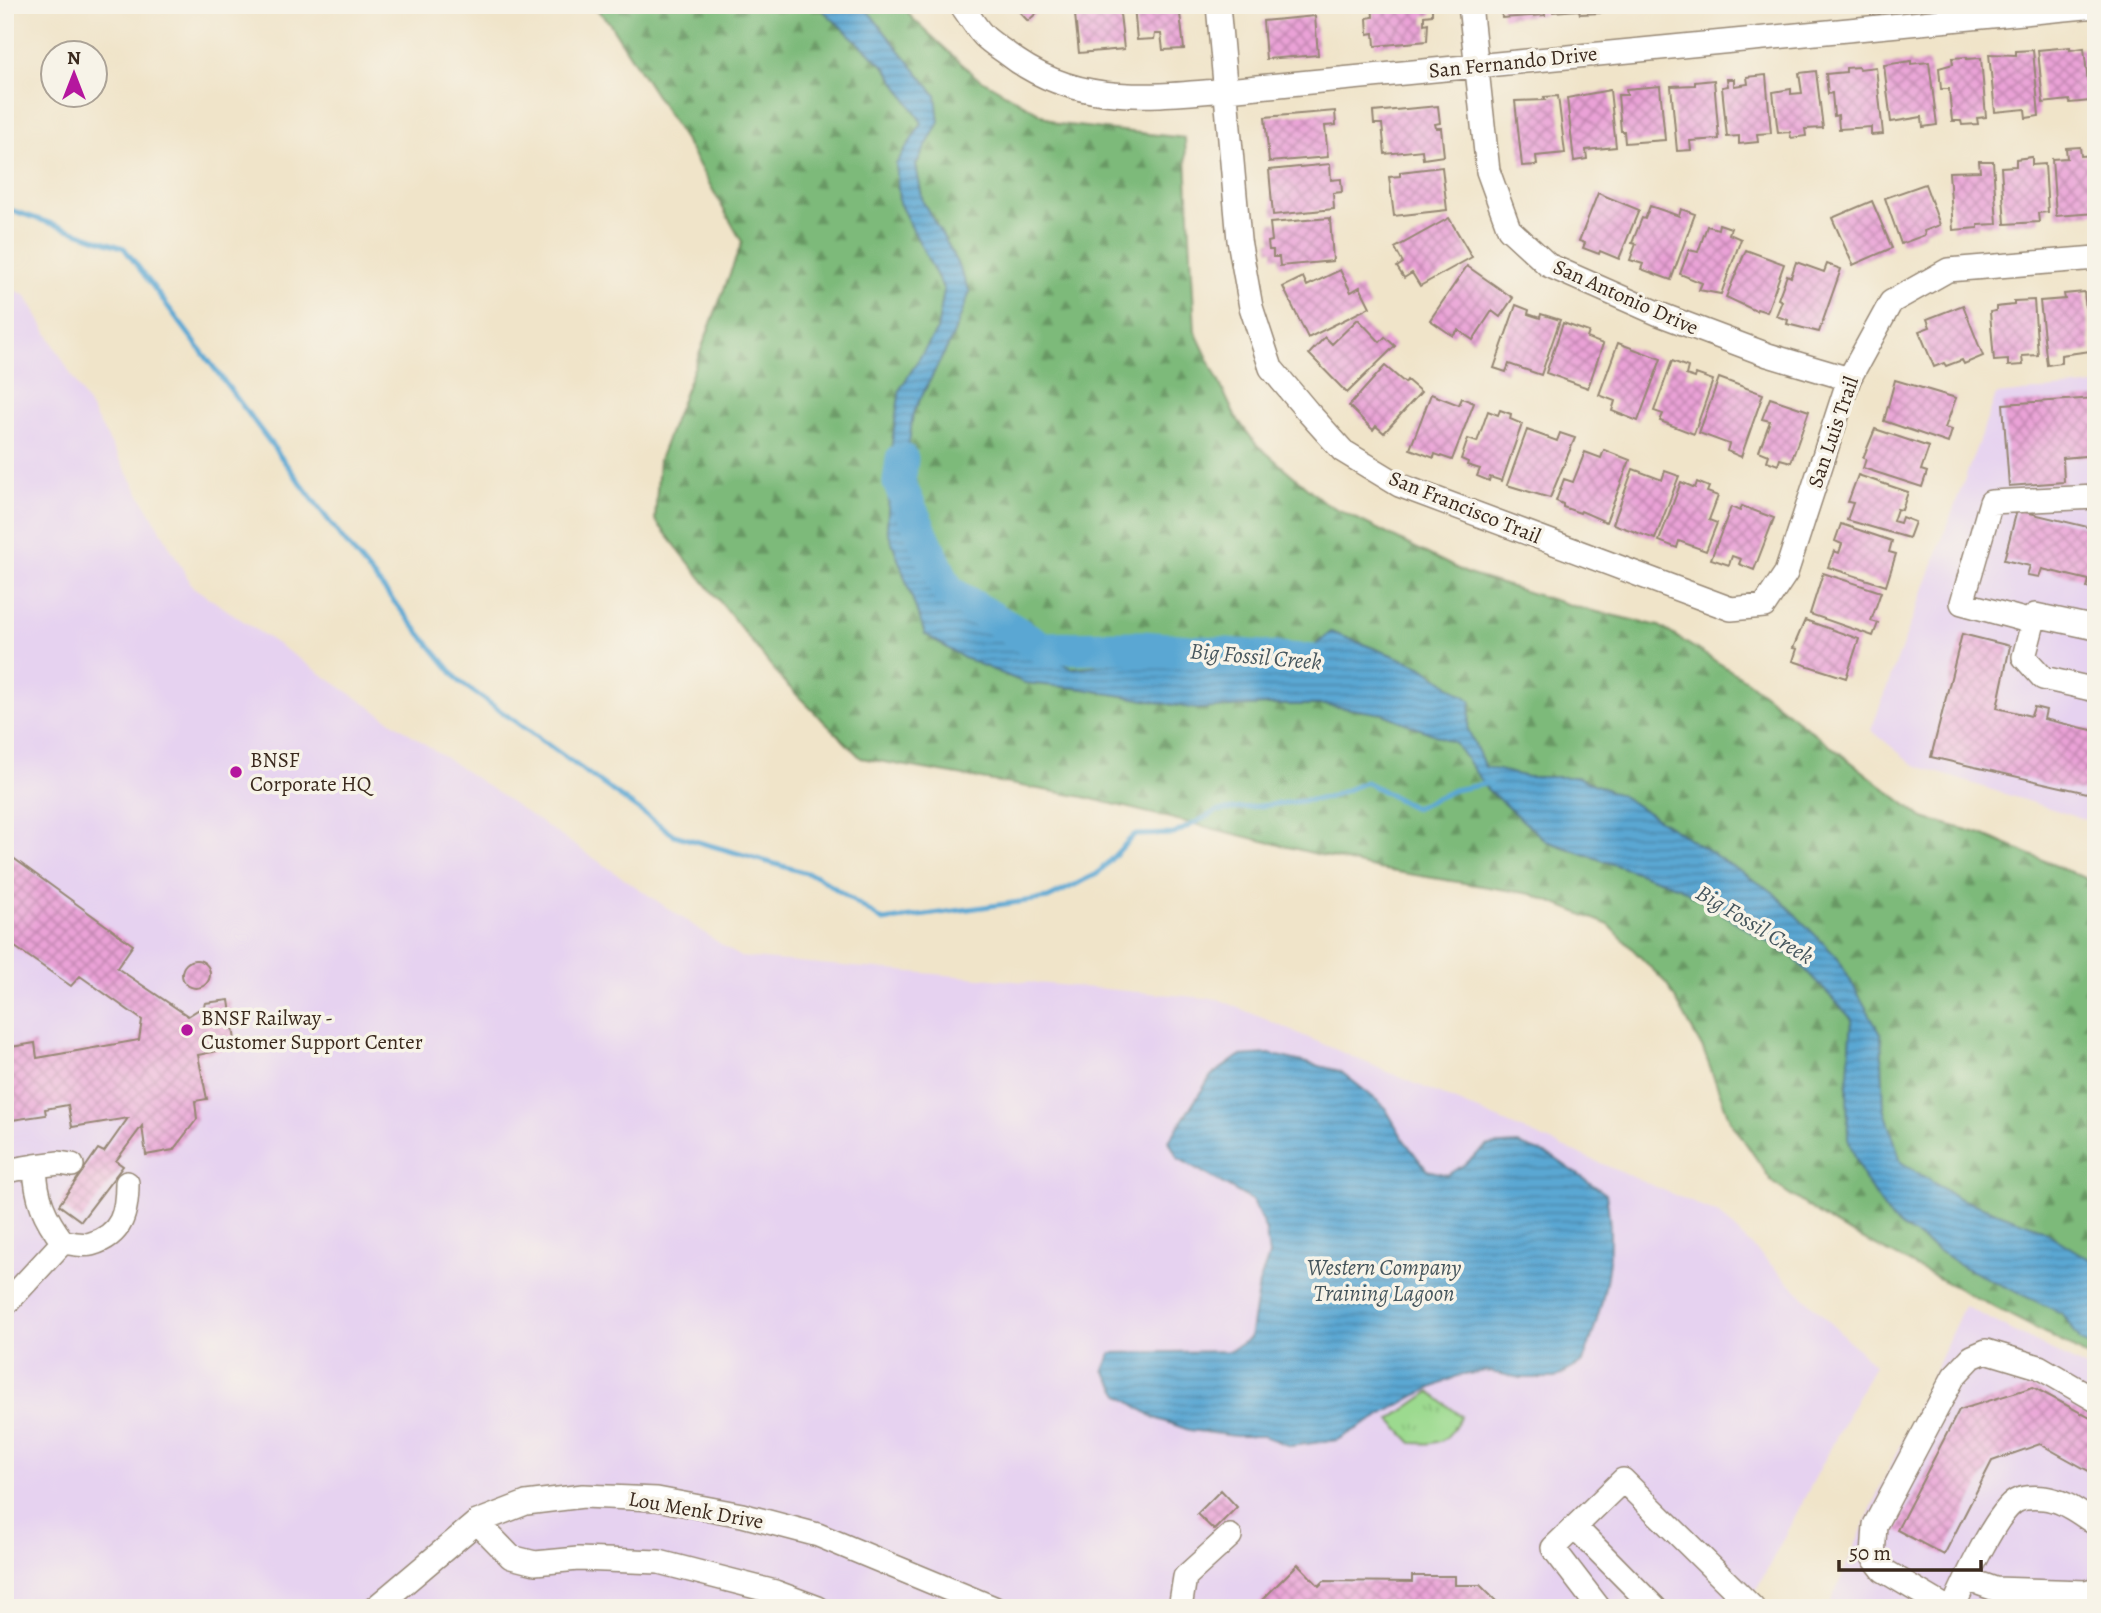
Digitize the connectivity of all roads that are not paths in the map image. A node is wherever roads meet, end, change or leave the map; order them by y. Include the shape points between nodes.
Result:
1 (961, 5) edge
2 (1218, 5) edge
3 (1470, 5) edge
4 (2096, 6) edge
5 (1475, 66) junction
6 (1227, 90) junction
7 (2096, 258) edge
8 (1849, 379) junction
9 (2096, 497) edge
10 (1764, 606) joint
11 (2032, 622) junction
12 (2096, 628) edge
13 (2096, 690) edge
14 (72, 1165) dead end
15 (35, 1166) junction
16 (5, 1171) edge
17 (127, 1182) dead end
18 (63, 1242) junction
19 (5, 1305) edge
20 (2096, 1400) edge
21 (477, 1522) junction
22 (2096, 1524) edge
23 (1575, 1527) junction
24 (1230, 1536) dead end
25 (1967, 1579) junction
26 (2096, 1589) edge
27 (375, 1608) edge
28 (818, 1608) edge
29 (994, 1608) edge
30 (1180, 1608) edge
31 (1599, 1608) edge
32 (1656, 1608) edge
33 (1753, 1608) edge
34 (1947, 1608) edge
35 (1953, 1608) edge

1 - 6 street, San Fernando Drive via 984,36 1021,65 1082,91 1130,97
2 - 6 street, San Francisco Trail
3 - 5 street, San Antonio Drive
4 - 5 street, San Fernando Drive
5 - 6 street, San Fernando Drive
5 - 8 street, San Antonio Drive via 1488,171 1509,229 1548,265 1659,314 1768,355
6 - 10 street, San Francisco Trail via 1239,240 1251,307 1271,368 1343,451 1399,485 1731,608
7 - 8 street, San Luis Trail via 1948,270 1891,302
8 - 10 street, San Luis Trail via 1786,573
9 - 11 street via 1991,502 1962,603
11 - 12 street via 2035,615
11 - 13 street via 2024,657 2043,678
14 - 15 street
15 - 16 street
15 - 18 street via 36,1188 47,1220
17 - 18 street via 127,1207 117,1230 90,1244
18 - 19 street
20 - 34 street via 2039,1367 1986,1351 1972,1357 1955,1376 1875,1525 1873,1557 1883,1570
21 - 27 street, Lou Menk Drive
21 - 28 street via 511,1557 535,1563 578,1559 659,1562
21 - 29 street, Lou Menk Drive via 526,1503 560,1497 657,1499 818,1535
22 - 25 street via 2055,1500 2017,1501 2003,1513
23 - 31 street via 1553,1548
23 - 32 street
23 - 33 street via 1623,1480
24 - 30 street via 1185,1577
25 - 26 street via 1994,1589
25 - 35 street

